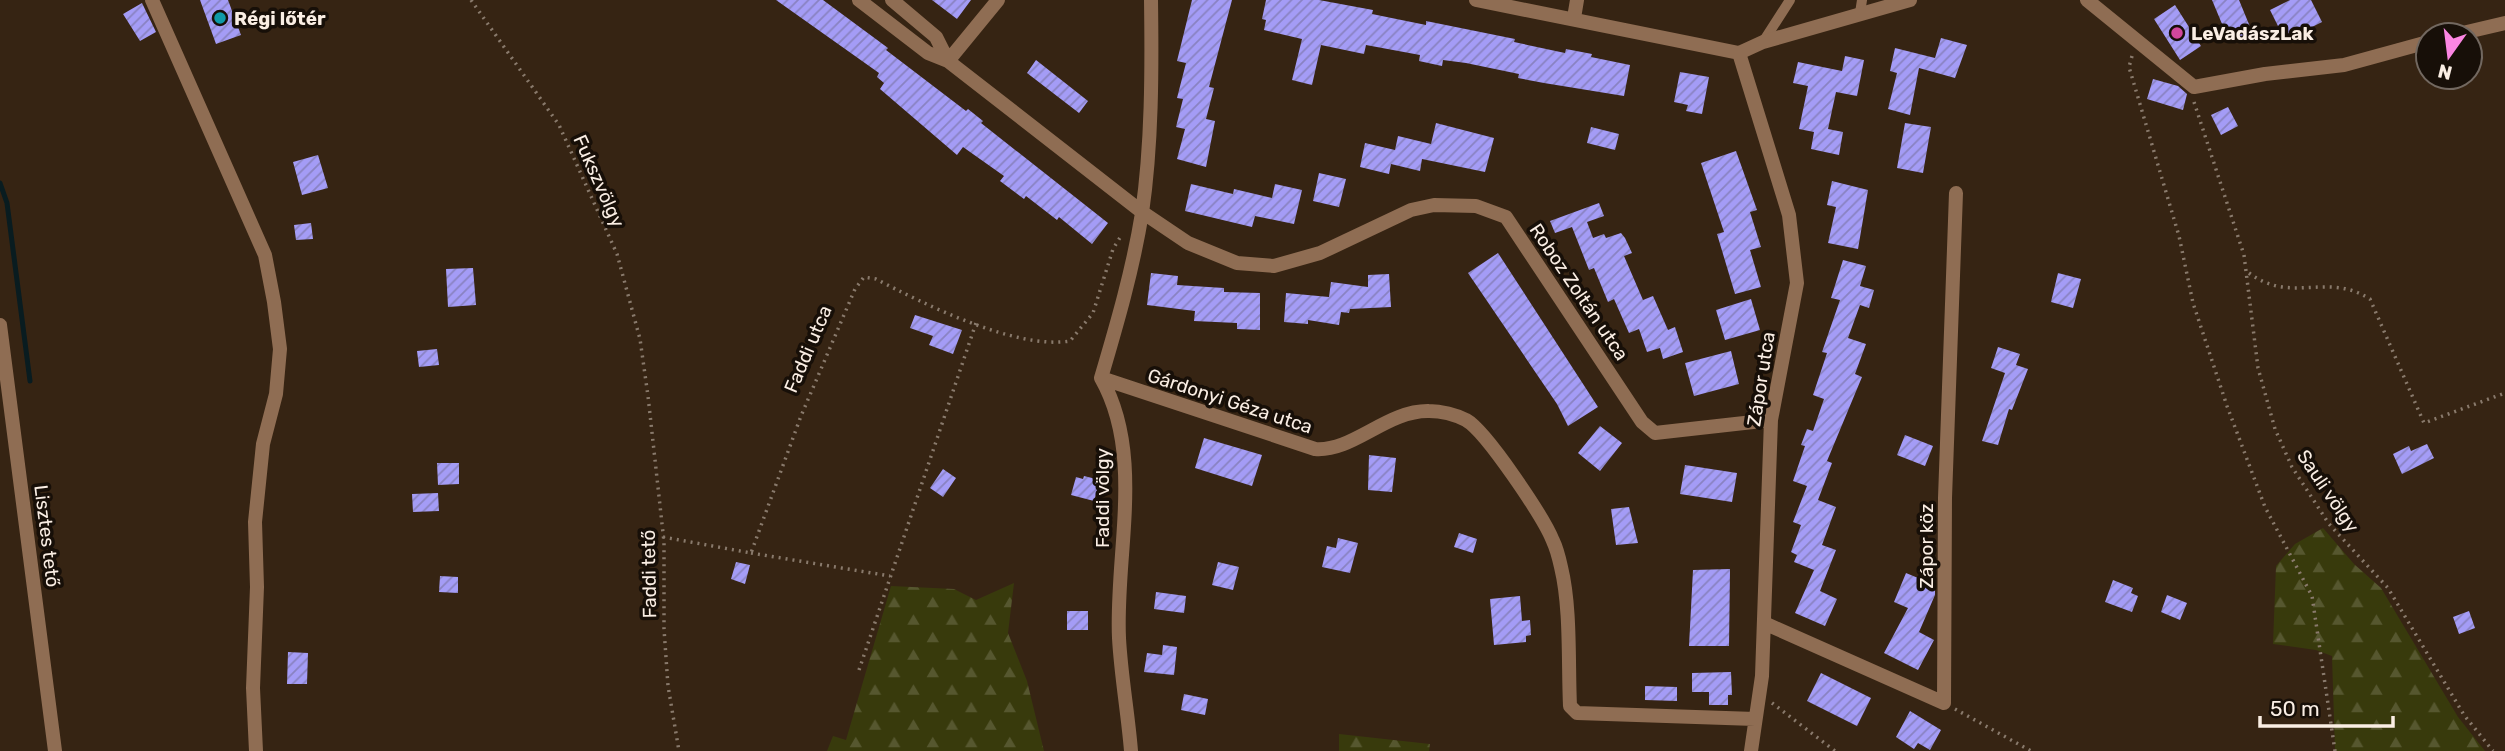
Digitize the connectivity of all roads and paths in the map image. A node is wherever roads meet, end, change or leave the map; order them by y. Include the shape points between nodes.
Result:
1 (152, 0) edge
2 (471, 0) edge
3 (859, 0) edge
4 (892, 0) edge
5 (998, 0) edge
6 (1151, 0) edge
7 (1476, 0) edge
8 (1577, 0) edge
9 (1790, 0) edge
10 (1910, 0) edge
11 (2087, 0) edge
12 (1861, 6) edge
13 (1574, 18) junction
14 (2505, 23) edge
15 (2484, 28) edge
16 (1763, 42) junction
17 (2136, 42) junction
18 (2414, 46) edge
19 (1738, 53) junction
20 (948, 61) junction
21 (2194, 87) junction
22 (1956, 193) dead end
23 (1142, 212) junction
24 (1138, 230) junction
25 (2247, 271) junction
26 (976, 323) junction
27 (0, 325) edge
28 (1101, 378) junction
29 (2505, 393) edge
30 (648, 396) joint
31 (1771, 420) junction
32 (663, 537) junction
33 (751, 553) junction
34 (890, 576) junction
35 (1764, 623) junction
36 (859, 670) dead end
37 (1759, 693) junction
38 (1944, 703) junction
39 (1755, 719) junction
40 (2335, 749) edge
41 (55, 751) edge
42 (256, 751) edge
43 (679, 751) edge
44 (1131, 751) edge
45 (1751, 751) edge
46 (1835, 751) edge
47 (2031, 751) edge
48 (2493, 751) edge

1 - 42 street via 265,255 280,349 255,523
2 - 30 path, Fukszvölgy via 559,125 586,184 617,254
3 - 20 street, Roboz Zoltán utca via 928,53
4 - 20 street, Roboz Zoltán utca via 936,37
5 - 20 street
6 - 23 street
7 - 13 street
8 - 13 street
9 - 16 lane
10 - 12 street
11 - 17 street
12 - 16 street
13 - 19 street
14 - 15 street
16 - 19 street
17 - 21 street
17 - 40 path via 2129,67 2179,236 2193,303 2265,508 2312,596
18 - 21 street via 2344,65
19 - 31 street, Zápor utca via 1789,215 1797,283
20 - 23 street, Roboz Zoltán utca
21 - 25 path, Sauli völgy via 2194,107
22 - 38 street, Zápor köz via 1945,498
23 - 24 street
23 - 31 street, Roboz Zoltán utca via 1188,243 1237,263 1274,266 1320,253 1411,210 1476,206 1506,217 1642,422 1655,433
24 - 26 path, Faddi utca via 1123,233 1113,249 1093,313 1070,341 1035,341
24 - 28 street
25 - 29 path via 2273,288 2335,286 2370,299 2424,423
25 - 48 path, Sauli völgy via 2258,368 2275,429 2292,467 2329,524 2388,587 2463,715
26 - 33 path, Faddi utca via 864,277 801,416
26 - 34 path
27 - 41 street, Lisztes tető
28 - 39 street, Gárdonyi Géza utca via 1315,449 1331,450 1412,414 1429,411 1467,421 1507,468 1553,540 1563,580 1570,706 1577,713
28 - 44 street, Faddi völgy via 1125,452 1119,637
30 - 32 path, Faddi tető
31 - 35 street, Zápor utca
32 - 33 path
32 - 43 path, Faddi tető via 668,686
33 - 34 path
34 - 36 path
35 - 37 street, Zápor utca
35 - 38 street
37 - 39 street, Zápor utca
37 - 46 path
38 - 47 path
39 - 45 street, Zápor utca

